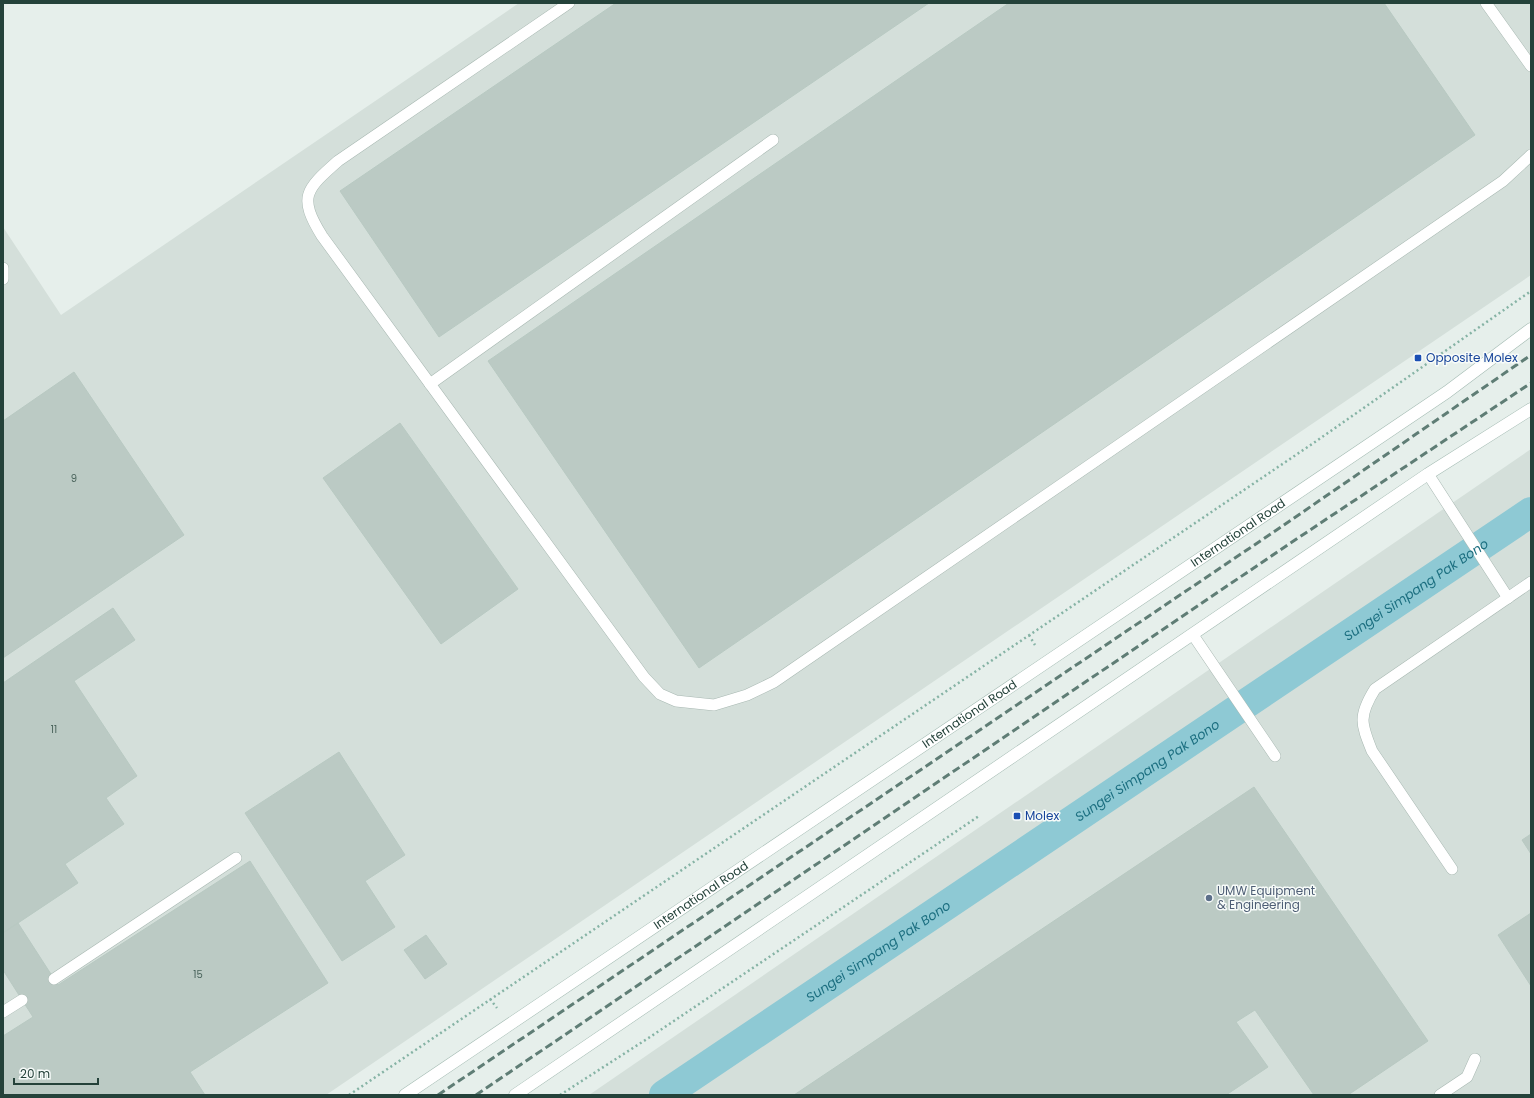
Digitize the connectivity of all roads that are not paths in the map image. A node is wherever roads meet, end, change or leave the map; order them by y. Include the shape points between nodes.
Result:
1 (569, 3) edge
2 (1486, 3) edge
3 (1531, 66) edge
4 (773, 140) dead end
5 (1531, 155) edge
6 (3, 268) edge
7 (3, 279) edge
8 (1531, 329) edge
9 (430, 384) junction
10 (1531, 409) edge
11 (1428, 474) junction
12 (1531, 582) edge
13 (1507, 597) junction
14 (1193, 635) junction
15 (1274, 755) dead end
16 (236, 858) dead end
17 (1452, 869) dead end
18 (54, 979) dead end
19 (22, 1000) dead end
20 (3, 1012) edge
21 (1475, 1059) dead end
22 (405, 1095) edge
23 (515, 1095) edge
24 (1440, 1095) edge

1 - 9 lane via 338,161 317,179 307,200 310,217 322,236
2 - 3 lane
4 - 9 lane
5 - 9 lane via 1496,186 774,682 747,695 714,705 676,701 660,694 644,677
6 - 7 lane
8 - 22 main road, International Road via 1440,396
10 - 11 main road
11 - 13 lane
11 - 14 main road
12 - 13 lane
13 - 17 lane via 1375,689 1366,702 1362,716 1364,732 1372,752
14 - 15 lane
14 - 23 main road
16 - 18 lane
19 - 20 lane
21 - 24 lane via 1467,1077

